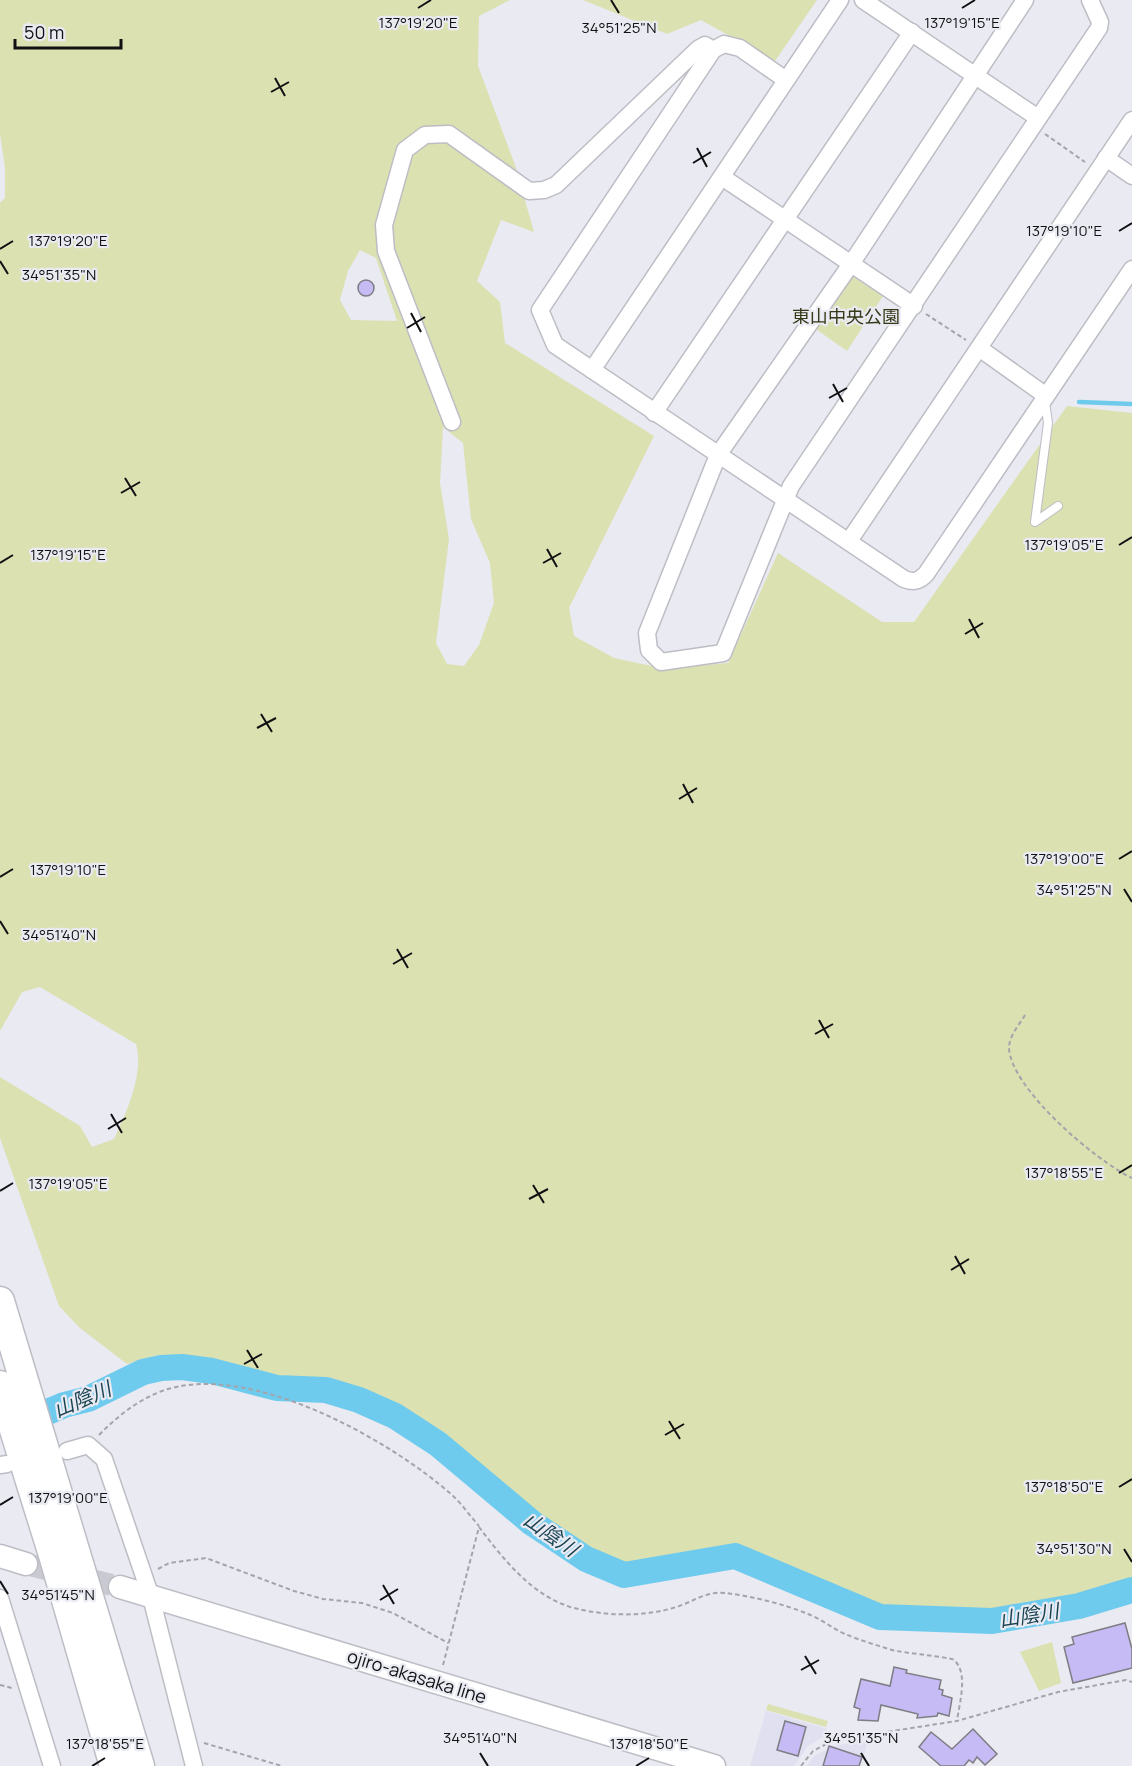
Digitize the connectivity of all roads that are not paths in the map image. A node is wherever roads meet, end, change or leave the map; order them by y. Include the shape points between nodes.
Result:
1 (840, 0) edge
2 (863, 0) edge
3 (1025, 0) edge
4 (1090, 0) edge
5 (912, 32) junction
6 (713, 50) junction
7 (975, 75) junction
8 (786, 80) junction
9 (1132, 120) edge
10 (1036, 122) junction
11 (1106, 158) junction
12 (1132, 176) edge
13 (722, 177) junction
14 (784, 219) junction
15 (851, 264) junction
16 (1132, 269) edge
17 (914, 306) junction
18 (979, 348) junction
19 (592, 370) junction
20 (1045, 395) junction
21 (654, 413) junction
22 (452, 422) dead end
23 (718, 455) junction
24 (787, 499) junction
25 (1058, 506) dead end
26 (849, 541) junction
27 (0, 1301) edge
28 (10, 1387) edge
29 (29, 1456) edge
30 (0, 1556) edge
31 (26, 1564) tunnel mouth
32 (120, 1587) tunnel mouth
33 (151, 1597) junction
34 (0, 1598) edge
35 (52, 1766) edge
36 (114, 1766) edge
37 (140, 1766) edge
38 (194, 1766) edge
39 (714, 1766) edge

1 - 8 street
2 - 5 street
3 - 7 street
4 - 10 street via 1099,28
5 - 7 street
5 - 14 street
6 - 8 street via 724,44 740,48
6 - 19 street via 540,310 555,345
6 - 22 street via 705,45 698,49 556,185 544,190 529,191 449,134 425,135 405,150 384,225 386,251
7 - 10 street
7 - 15 street
8 - 13 street
9 - 11 street
10 - 17 street
11 - 12 street
11 - 18 street
13 - 14 street
13 - 19 street
14 - 15 street
14 - 21 street
15 - 17 street
15 - 23 street
16 - 20 street
17 - 24 street via 791,486
18 - 20 street
18 - 26 street
19 - 21 street
20 - 25 lane via 1048,423 1035,522
20 - 26 street via 920,580 904,579
21 - 23 street
23 - 24 street
23 - 24 street via 648,633 649,650 661,662 723,653
24 - 26 street
27 - 28 highway
28 - 29 highway
29 - 33 street via 88,1445 104,1458
29 - 36 highway
29 - 37 highway
30 - 31 main road
32 - 33 main road, ojiro-akasaka line
33 - 38 street
33 - 39 main road, ojiro-akasaka line
34 - 35 street

